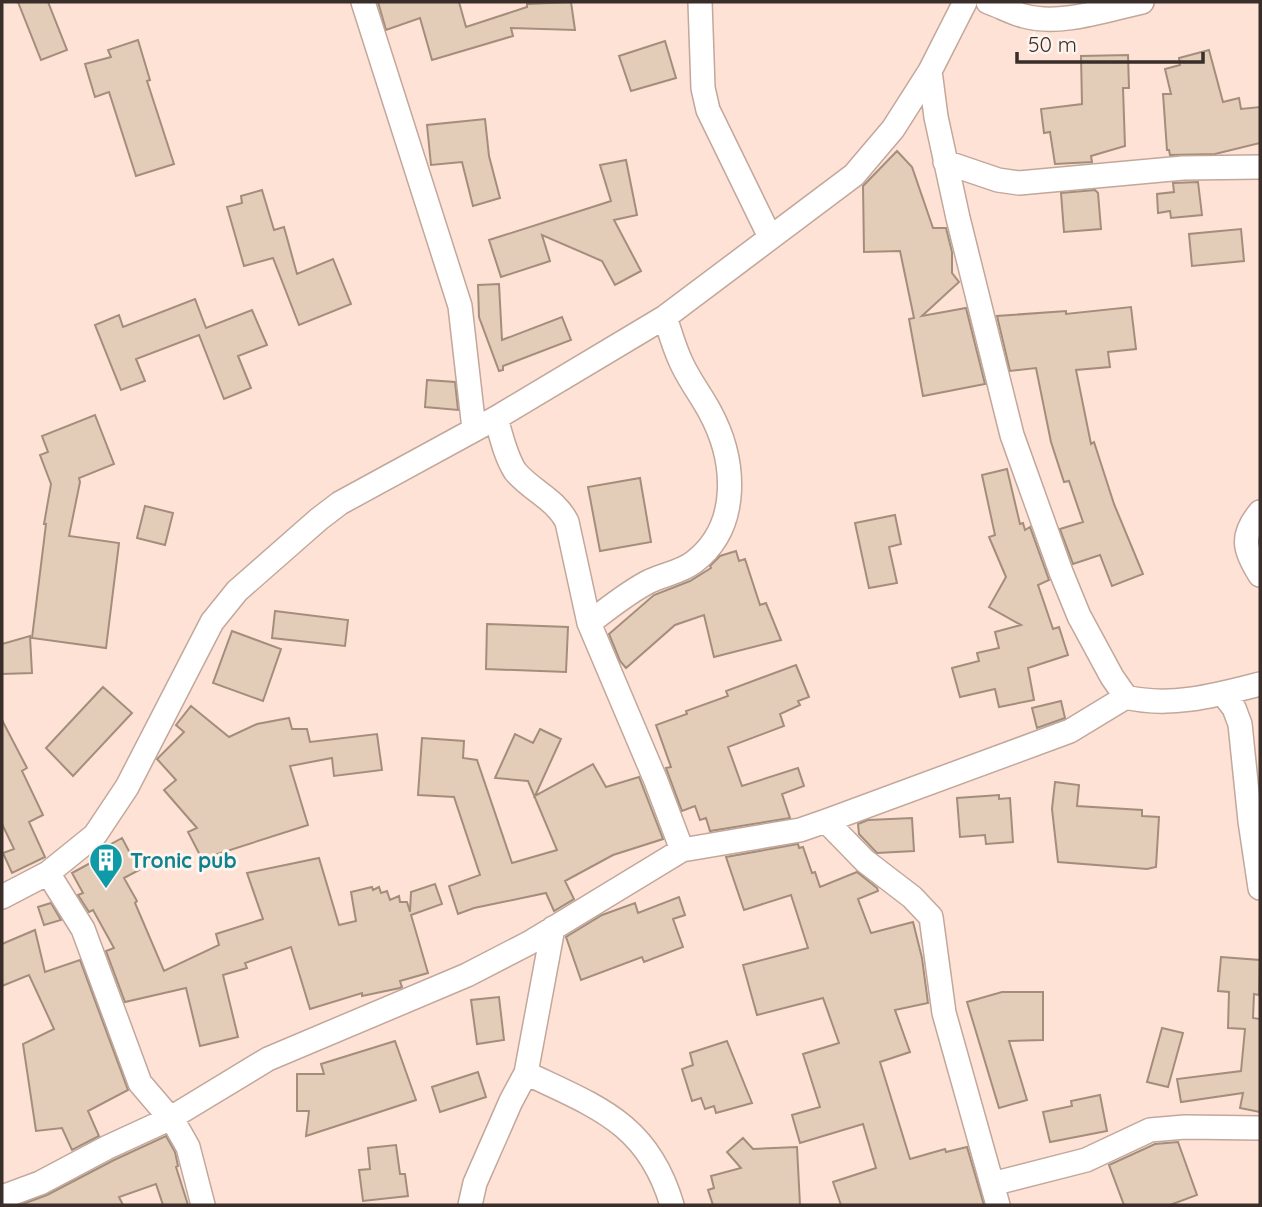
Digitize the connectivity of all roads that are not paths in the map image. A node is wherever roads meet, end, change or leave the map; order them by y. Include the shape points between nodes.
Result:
1 (363, 2) edge
2 (699, 2) edge
3 (965, 2) edge
4 (988, 2) edge
5 (1142, 2) edge
6 (930, 71) junction
7 (946, 162) junction
8 (1260, 167) edge
9 (770, 237) junction
10 (665, 317) junction
11 (496, 418) junction
12 (474, 429) junction
13 (1260, 512) edge
14 (1260, 575) edge
15 (589, 623) junction
16 (1260, 684) edge
17 (1223, 694) junction
18 (1126, 697) junction
19 (826, 821) junction
20 (681, 850) junction
21 (48, 873) junction
22 (1260, 888) edge
23 (2, 897) edge
24 (554, 928) junction
25 (526, 1073) junction
26 (169, 1119) junction
27 (1260, 1128) edge
28 (995, 1195) edge
29 (2, 1197) edge
30 (203, 1205) edge
31 (470, 1205) edge
32 (672, 1205) edge

1 - 12 street via 460,306
2 - 9 street via 708,110
3 - 6 street
4 - 5 street via 1023,16 1047,19
6 - 7 street
6 - 9 street via 893,129 854,175
7 - 8 street via 1019,183 1183,168
7 - 18 street via 1012,435 1079,616
9 - 10 street
10 - 11 street
10 - 15 street via 681,363 719,431 727,456 731,499 719,533 696,561 642,585
11 - 12 street
11 - 15 street via 516,472 560,510 567,522
12 - 21 street via 340,503 237,592 212,622 127,787 95,835
13 - 14 street via 1246,542
15 - 20 street
16 - 17 street
17 - 18 street via 1168,702
17 - 22 street via 1240,724
18 - 19 street via 1070,731
19 - 20 street via 800,830
19 - 28 street via 931,917 944,1013
20 - 24 street
21 - 23 street
21 - 26 street via 83,929 136,1074
24 - 25 street
24 - 26 street via 467,975 268,1059
25 - 31 street via 475,1183
25 - 32 street via 613,1116 628,1129 654,1163
26 - 29 street
26 - 30 street via 188,1147
27 - 28 street via 1150,1130

